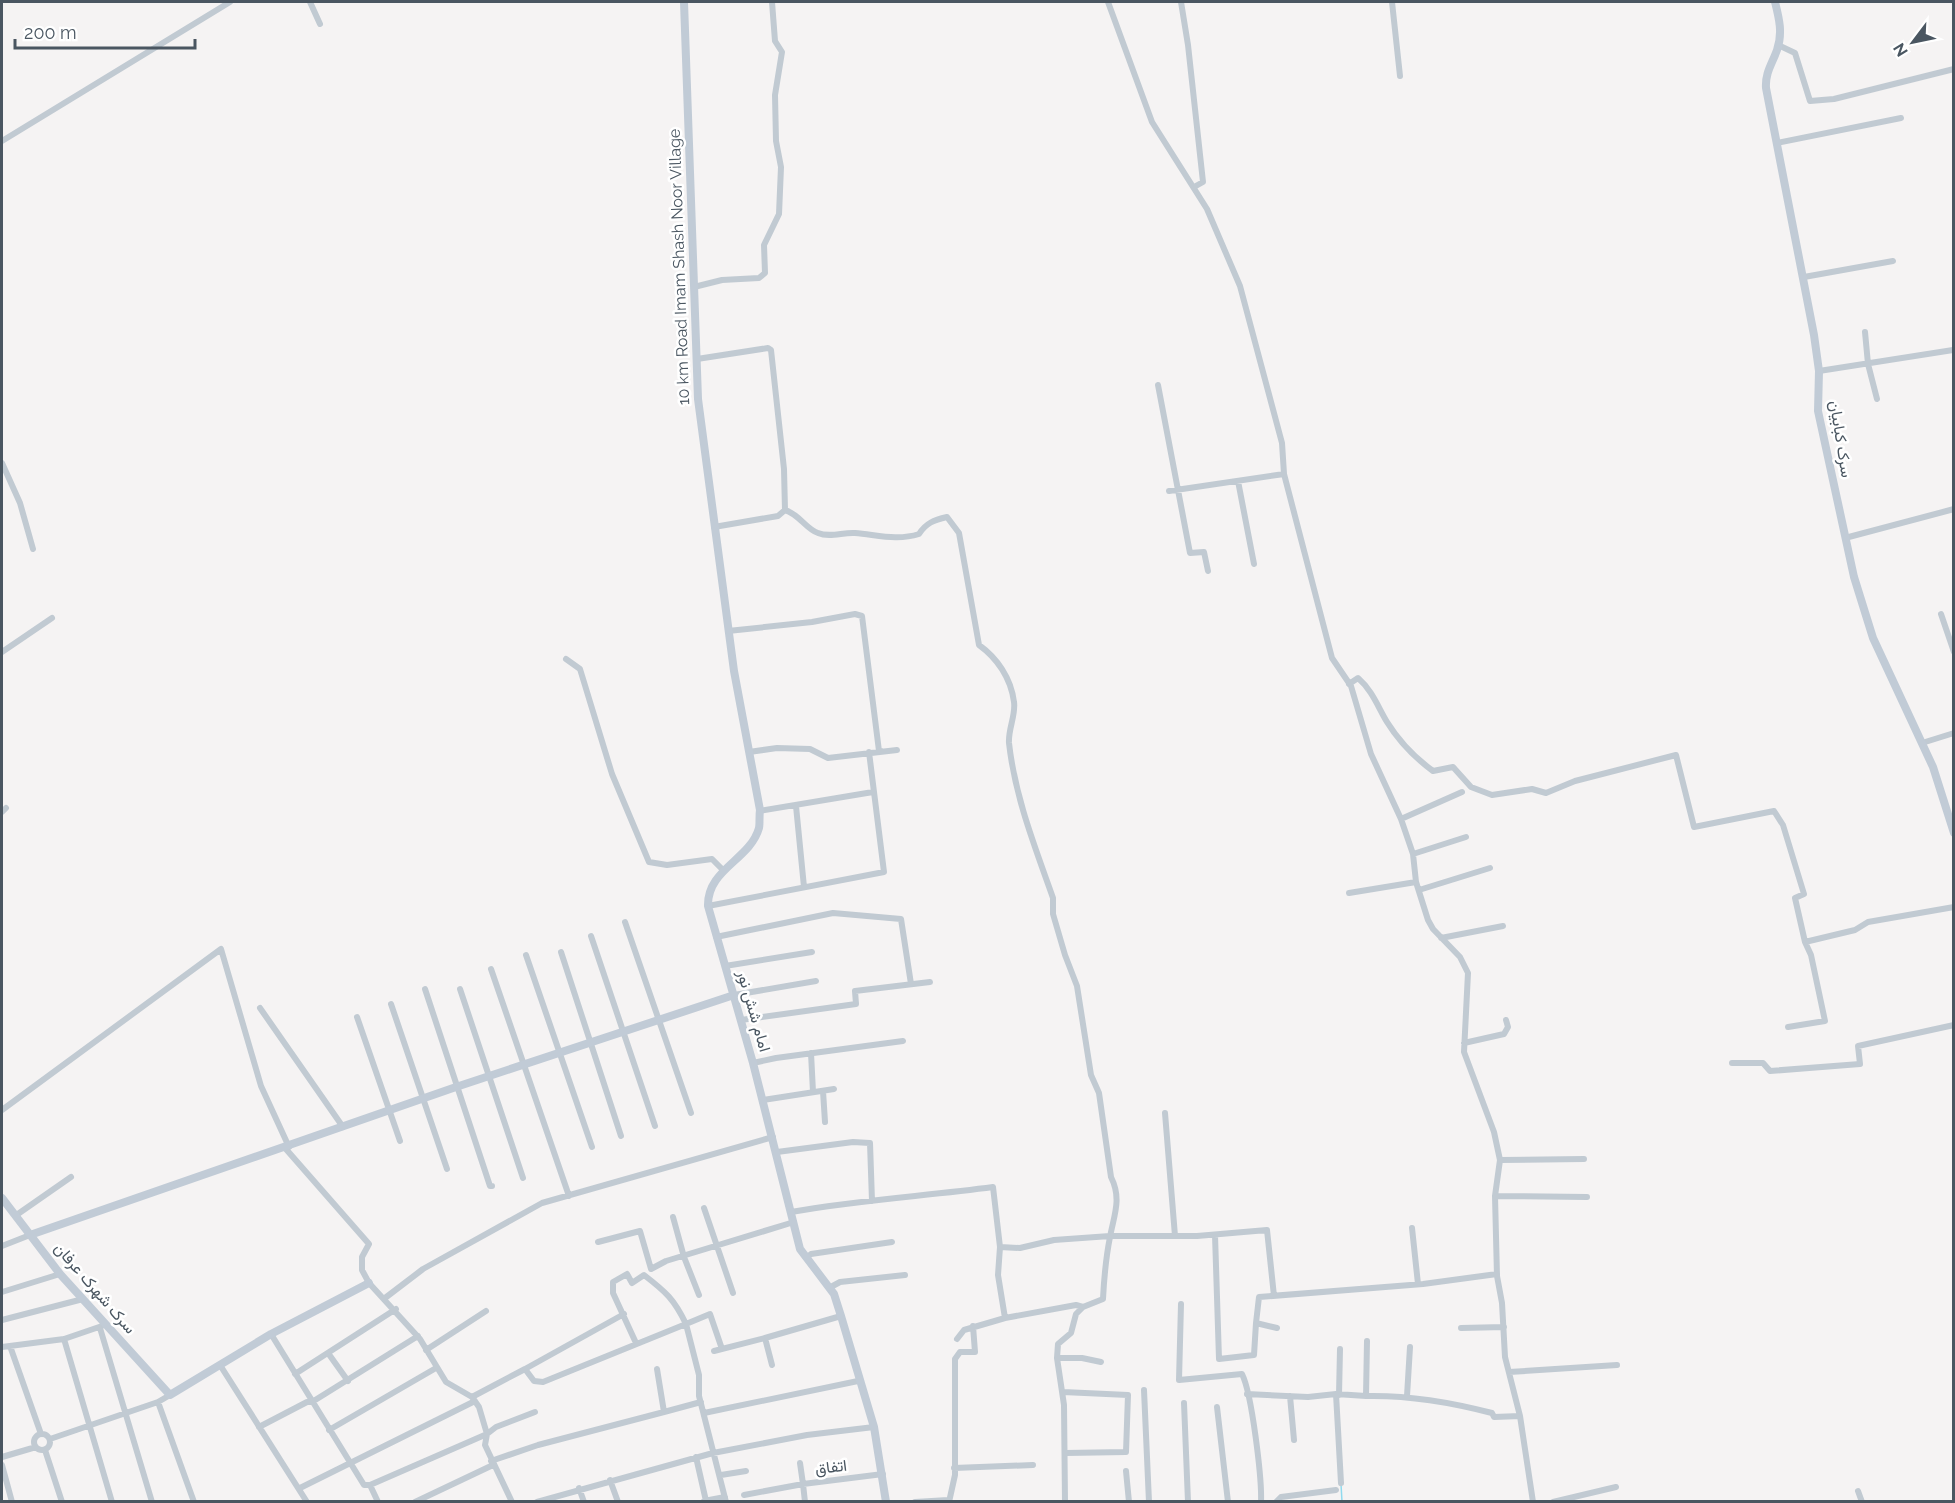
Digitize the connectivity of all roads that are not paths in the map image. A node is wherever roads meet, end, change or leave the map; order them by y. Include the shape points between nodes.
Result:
1 (230, 2) edge
2 (310, 2) edge
3 (684, 2) edge
4 (772, 2) edge
5 (1108, 2) edge
6 (1181, 2) edge
7 (1392, 2) edge
8 (1775, 2) edge
9 (320, 24) dead end
10 (1779, 45) junction
11 (1953, 69) edge
12 (1400, 76) dead end
13 (1901, 118) dead end
14 (2, 141) edge
15 (1777, 143) junction
16 (1194, 187) junction
17 (1893, 261) dead end
18 (1804, 277) junction
19 (694, 287) junction
20 (1865, 332) dead end
21 (1953, 350) edge
22 (697, 359) junction
23 (1868, 364) junction
24 (1819, 371) junction
25 (1158, 385) dead end
26 (1876, 399) dead end
27 (2, 463) edge
28 (1284, 474) junction
29 (1238, 481) junction
30 (1178, 490) junction
31 (1169, 491) dead end
32 (1953, 509) edge
33 (785, 510) junction
34 (714, 529) junction
35 (1845, 538) junction
36 (33, 549) dead end
37 (1254, 564) dead end
38 (1208, 571) dead end
39 (1941, 614) dead end
40 (52, 618) dead end
41 (728, 631) junction
42 (1953, 648) edge
43 (2, 652) edge
44 (566, 659) dead end
45 (1349, 684) junction
46 (1953, 734) edge
47 (1923, 743) junction
48 (897, 750) dead end
49 (881, 751) junction
50 (749, 752) junction
51 (869, 752) junction
52 (873, 792) junction
53 (1462, 792) dead end
54 (796, 807) junction
55 (1950, 808) edge
56 (759, 811) junction
57 (1401, 819) junction
58 (1953, 833) edge
59 (1466, 837) dead end
60 (1413, 854) junction
61 (1490, 868) dead end
62 (723, 870) junction
63 (1416, 882) junction
64 (804, 887) junction
65 (1419, 890) junction
66 (1348, 893) dead end
67 (708, 906) junction
68 (1953, 907) edge
69 (625, 922) dead end
70 (1503, 926) dead end
71 (591, 936) dead end
72 (716, 938) junction
73 (1441, 938) junction
74 (1805, 942) junction
75 (561, 952) dead end
76 (812, 952) dead end
77 (525, 955) dead end
78 (725, 966) junction
79 (491, 969) dead end
80 (816, 981) dead end
81 (930, 982) dead end
82 (911, 984) junction
83 (425, 989) dead end
84 (460, 989) dead end
85 (734, 996) junction
86 (391, 1004) dead end
87 (260, 1008) dead end
88 (357, 1017) dead end
89 (658, 1019) junction
90 (741, 1020) junction
91 (1506, 1020) dead end
92 (1953, 1025) edge
93 (1788, 1027) dead end
94 (623, 1031) junction
95 (903, 1041) dead end
96 (591, 1042) junction
97 (1464, 1043) junction
98 (559, 1053) junction
99 (811, 1053) junction
100 (753, 1063) junction
101 (1732, 1063) dead end
102 (524, 1065) junction
103 (489, 1077) junction
104 (456, 1087) junction
105 (834, 1089) dead end
106 (823, 1091) junction
107 (813, 1092) junction
108 (423, 1100) junction
109 (763, 1100) junction
110 (2, 1110) edge
111 (391, 1111) junction
112 (691, 1113) dead end
113 (1165, 1113) dead end
114 (825, 1122) dead end
115 (655, 1126) dead end
116 (344, 1127) junction
117 (621, 1136) dead end
118 (773, 1137) junction
119 (400, 1141) dead end
120 (591, 1147) dead end
121 (287, 1148) junction
122 (777, 1152) junction
123 (1584, 1159) dead end
124 (1500, 1160) junction
125 (447, 1169) dead end
126 (71, 1177) dead end
127 (523, 1178) dead end
128 (492, 1186) dead end
129 (569, 1196) junction
130 (1495, 1196) junction
131 (1587, 1197) dead end
132 (2, 1198) edge
133 (872, 1201) junction
134 (704, 1208) dead end
135 (791, 1212) junction
136 (15, 1216) junction
137 (673, 1217) dead end
138 (794, 1222) junction
139 (1412, 1228) dead end
140 (1215, 1234) junction
141 (30, 1235) junction
142 (1110, 1236) junction
143 (1175, 1236) junction
144 (598, 1242) dead end
145 (892, 1242) dead end
146 (717, 1245) junction
147 (2, 1246) edge
148 (1000, 1247) junction
149 (684, 1257) junction
150 (806, 1258) junction
151 (60, 1274) junction
152 (1497, 1274) junction
153 (905, 1275) dead end
154 (369, 1283) junction
155 (1418, 1284) junction
156 (829, 1288) junction
157 (2, 1292) edge
158 (733, 1293) dead end
159 (699, 1295) dead end
160 (1274, 1296) junction
161 (385, 1298) junction
162 (83, 1299) junction
163 (1181, 1304) dead end
164 (1083, 1307) junction
165 (396, 1309) junction
166 (486, 1311) dead end
167 (624, 1314) junction
168 (841, 1316) junction
169 (1005, 1318) junction
170 (2, 1320) edge
171 (1256, 1323) junction
172 (686, 1324) junction
173 (102, 1326) junction
174 (973, 1326) junction
175 (1504, 1327) junction
176 (1277, 1328) dead end
177 (1461, 1328) dead end
178 (271, 1334) junction
179 (418, 1336) junction
180 (765, 1338) junction
181 (64, 1339) junction
182 (957, 1339) dead end
183 (1367, 1341) dead end
184 (636, 1343) junction
185 (10, 1346) junction
186 (2, 1347) edge
187 (1410, 1347) dead end
188 (1340, 1348) dead end
189 (722, 1349) junction
190 (426, 1350) junction
191 (714, 1351) dead end
192 (328, 1353) junction
193 (1057, 1358) junction
194 (1101, 1362) dead end
195 (220, 1365) junction
196 (772, 1365) dead end
197 (1617, 1365) dead end
198 (436, 1368) junction
199 (525, 1369) junction
200 (657, 1370) dead end
201 (1509, 1372) junction
202 (296, 1374) junction
203 (348, 1381) junction
204 (858, 1381) junction
205 (1144, 1390) dead end
206 (1063, 1392) junction
207 (1248, 1394) junction
208 (170, 1395) junction
209 (1338, 1395) junction
210 (1290, 1396) junction
211 (1366, 1396) junction
212 (1407, 1396) junction
213 (474, 1399) junction
214 (159, 1402) junction
215 (312, 1402) junction
216 (701, 1402) junction
217 (1184, 1404) dead end
218 (1217, 1407) dead end
219 (125, 1412) junction
220 (535, 1412) dead end
221 (664, 1412) junction
222 (704, 1413) junction
223 (1520, 1416) junction
224 (89, 1425) junction
225 (259, 1427) junction
226 (874, 1427) junction
227 (329, 1430) junction
228 (41, 1434) junction
229 (487, 1434) junction
230 (50, 1439) junction
231 (1294, 1440) dead end
232 (36, 1447) junction
233 (45, 1450) junction
234 (713, 1453) junction
235 (1066, 1453) junction
236 (2, 1457) edge
237 (696, 1457) junction
238 (352, 1462) junction
239 (492, 1463) junction
240 (800, 1463) dead end
241 (2, 1465) edge
242 (1033, 1465) dead end
243 (954, 1467) junction
244 (746, 1471) dead end
245 (1126, 1471) dead end
246 (883, 1474) junction
247 (721, 1476) junction
248 (610, 1480) junction
249 (1341, 1483) dead end
250 (803, 1484) junction
251 (369, 1485) junction
252 (1616, 1487) dead end
253 (300, 1488) junction
254 (579, 1488) junction
255 (1336, 1490) dead end
256 (1858, 1491) dead end
257 (744, 1495) dead end
258 (549, 1499) edge
259 (725, 1499) edge
260 (705, 1501) edge
261 (949, 1501) edge
262 (12, 1502) edge
263 (62, 1502) edge
264 (112, 1502) edge
265 (152, 1502) edge
266 (194, 1502) edge
267 (307, 1502) edge
268 (378, 1502) edge
269 (415, 1502) edge
270 (512, 1502) edge
271 (537, 1502) edge
272 (584, 1502) edge
273 (618, 1502) edge
274 (805, 1502) edge
275 (886, 1502) edge
276 (915, 1502) edge
277 (1065, 1502) edge
278 (1129, 1502) edge
279 (1149, 1502) edge
280 (1188, 1502) edge
281 (1228, 1502) edge
282 (1261, 1502) edge
283 (1276, 1502) edge
284 (1533, 1502) edge
285 (1552, 1502) edge
286 (1862, 1502) edge

1 - 14 street
2 - 9 street
3 - 19 street, 10 km Road Imam Shash Noor Village
4 - 19 street via 775,40 782,52 775,95 780,196 779,214 764,245 765,273 759,278 722,280
5 - 16 street via 1152,122
6 - 16 street via 1203,182
7 - 12 street
8 - 10 street, سرک کبابیان via 1781,26
10 - 11 street via 1795,53 1810,101 1834,99
10 - 15 street, سرک کبابیان via 1766,79
13 - 15 street
15 - 18 street, سرک کبابیان
16 - 28 street via 1240,285 1282,443
17 - 18 street
18 - 24 street, سرک کبابیان
19 - 22 street, 10 km Road Imam Shash Noor Village
20 - 23 street
21 - 23 street
22 - 33 street via 771,350
22 - 34 street, 10 km Road Imam Shash Noor Village
23 - 24 street
23 - 26 street
24 - 35 street, سرک کبابیان via 1818,411
25 - 30 street
27 - 36 street via 20,504
28 - 29 street
28 - 45 street via 1332,658
29 - 30 street
29 - 37 street
30 - 31 street
30 - 38 street via 1190,553 1204,552
32 - 35 street
33 - 34 street via 778,516
33 - 142 street via 797,515 816,533 828,535 909,537 919,534 925,525 947,517 959,533 979,645 995,658 1007,677 1015,703 1009,740 1015,781 1077,986 1091,1075 1099,1093 1116,1188 1118,1207
34 - 41 street
35 - 47 street, سرک کبابیان via 1873,638
39 - 42 street
40 - 43 street
41 - 49 street via 862,616
41 - 50 street
44 - 62 street via 580,669 612,774 649,862 667,865 712,859
45 - 57 street via 1371,753
45 - 74 street via 1358,678 1367,686 1411,755 1433,771 1453,767 1471,787 1492,795 1532,789 1546,793 1575,781 1676,755 1694,827 1774,811 1783,825 1804,894 1795,898
46 - 47 street
47 - 55 street, سرک کبابیان
48 - 49 street
49 - 51 street
50 - 51 street via 810,748 828,758
50 - 56 street
51 - 52 street
52 - 54 street
52 - 64 street via 884,872
53 - 57 street
54 - 56 street
54 - 64 street
55 - 58 street, سرک کبابیان
56 - 62 street via 759,827 753,840
57 - 60 street
59 - 60 street
60 - 63 street
61 - 65 street
62 - 67 street via 712,885
63 - 65 street
63 - 66 street
64 - 67 street
65 - 73 street via 1428,920
67 - 72 street, امام شش نور
68 - 74 street via 1868,922 1855,930
69 - 89 street
70 - 73 street
71 - 94 street
72 - 78 street, امام شش نور
72 - 82 street via 833,913 901,919
73 - 97 street via 1460,957 1468,973
74 - 93 street via 1825,1021
75 - 96 street
76 - 78 street
77 - 98 street
78 - 85 street, امام شش نور
79 - 102 street
80 - 85 street
81 - 82 street
82 - 90 street via 855,991 856,1005
83 - 104 street
84 - 103 street
85 - 89 street
85 - 90 street, امام شش نور
86 - 108 street
87 - 116 street
88 - 111 street
89 - 94 street
89 - 112 street
90 - 100 street, امام شش نور
91 - 97 street via 1504,1034
92 - 101 street via 1858,1046 1860,1064 1770,1071 1763,1063
94 - 96 street
94 - 115 street
95 - 99 street
96 - 98 street
96 - 117 street
97 - 124 street
98 - 102 street
98 - 120 street
99 - 100 street
99 - 107 street
100 - 109 street, امام شش نور
102 - 103 street
102 - 129 street
103 - 104 street
103 - 127 street
104 - 108 street
104 - 128 street
105 - 106 street
106 - 107 street
106 - 114 street
107 - 109 street
108 - 111 street
108 - 125 street
109 - 118 street, امام شش نور
110 - 121 street via 221,949 261,1086
111 - 116 street
111 - 119 street
113 - 143 street
116 - 121 street
118 - 122 street, امام شش نور
118 - 129 street
121 - 141 street
121 - 154 street via 369,1244 362,1257 362,1270
122 - 133 street via 870,1143
122 - 135 street, امام شش نور
123 - 124 street
124 - 130 street
126 - 136 street
129 - 161 street via 542,1203 433,1263
130 - 131 street
130 - 152 street
132 - 136 street, سرک شهرک عرفان
133 - 135 street
133 - 148 street via 993,1187
134 - 146 street
135 - 138 street, امام شش نور
136 - 141 street, سرک شهرک عرفان
137 - 149 street
138 - 146 street
138 - 150 street, امام شش نور
139 - 155 street
140 - 143 street
140 - 160 street via 1267,1230
140 - 171 street via 1219,1359 1254,1354
141 - 147 street
141 - 151 street, سرک شهرک عرفان
142 - 143 street
142 - 148 street
142 - 164 street via 1103,1299
144 - 149 street via 640,1231 651,1269
145 - 150 street via 811,1254
146 - 149 street
146 - 158 street
148 - 169 street via 998,1275
149 - 159 street
150 - 156 street, امام شش نور
151 - 157 street
151 - 162 street, سرک شهرک عرفان
152 - 155 street
152 - 175 street
153 - 156 street via 840,1282
154 - 161 street
154 - 178 street
155 - 160 street
156 - 168 street, امام شش نور
160 - 171 street via 1257,1299
161 - 165 street
162 - 170 street
162 - 173 street, سرک شهرک عرفان
163 - 207 street via 1179,1380 1242,1374
164 - 169 street
164 - 193 street via 1076,1314 1071,1332 1058,1344
165 - 179 street
165 - 192 street
166 - 190 street
167 - 172 street via 613,1293 614,1282 627,1274 632,1283 644,1275 678,1305
167 - 184 street
167 - 199 street
168 - 180 street
168 - 204 street, امام شش نور
169 - 174 street
171 - 176 street
172 - 184 street
172 - 189 street via 710,1314
172 - 216 street via 699,1375
173 - 181 street
173 - 208 street, سرک شهرک عرفان
173 - 219 street
174 - 182 street
174 - 243 street via 975,1352 960,1352 955,1359
175 - 177 street
175 - 201 street
178 - 195 street
178 - 202 street
179 - 190 street
179 - 203 street
180 - 189 street
180 - 196 street
181 - 185 street
181 - 224 street
183 - 211 street
184 - 199 street via 543,1382 534,1381
185 - 186 street
185 - 228 street
187 - 212 street
188 - 209 street
189 - 191 street
190 - 198 street
192 - 202 street
192 - 203 street
193 - 194 street
193 - 206 street
195 - 208 street
195 - 225 street
197 - 201 street
198 - 213 street via 446,1382
198 - 227 street
199 - 213 street
200 - 221 street
201 - 223 street
202 - 215 street
203 - 215 street
204 - 222 street
204 - 226 street, امام شش نور
205 - 279 street
206 - 235 street
206 - 235 street via 1128,1395 1126,1452
207 - 210 street
207 - 282 street
208 - 214 street
209 - 210 street
209 - 211 street
209 - 249 street
210 - 231 street
211 - 212 street
212 - 223 street via 1445,1401 1492,1413 1494,1418
213 - 229 street
213 - 238 street
214 - 219 street
214 - 266 street
215 - 225 street
215 - 227 street
216 - 221 street
216 - 222 street
217 - 280 street
218 - 281 street
219 - 224 street
219 - 265 street
220 - 229 street
221 - 239 street via 538,1445
222 - 234 street
223 - 284 street
224 - 230 street
224 - 264 street
225 - 253 street
226 - 234 street
226 - 246 street, امام شش نور
227 - 238 street
228 - 230 street
228 - 232 street via 35,1439
229 - 239 street via 485,1445
229 - 251 street
230 - 233 street
232 - 233 street
232 - 236 street
233 - 263 street
234 - 237 street
234 - 247 street
235 - 277 street
237 - 248 street
237 - 260 street
238 - 251 street via 364,1485
238 - 253 street
239 - 269 street
239 - 270 street
240 - 250 street, اتفاق
241 - 262 street
242 - 243 street
243 - 261 street
244 - 247 street
245 - 278 street
246 - 250 street, اتفاق
246 - 275 street, امام شش نور
247 - 259 street
248 - 254 street
248 - 273 street
250 - 257 street
250 - 274 street
251 - 268 street
252 - 285 street
253 - 267 street
254 - 258 street
254 - 272 street
255 - 283 street via 1281,1497
256 - 286 street
258 - 271 street
259 - 260 street
261 - 276 street

